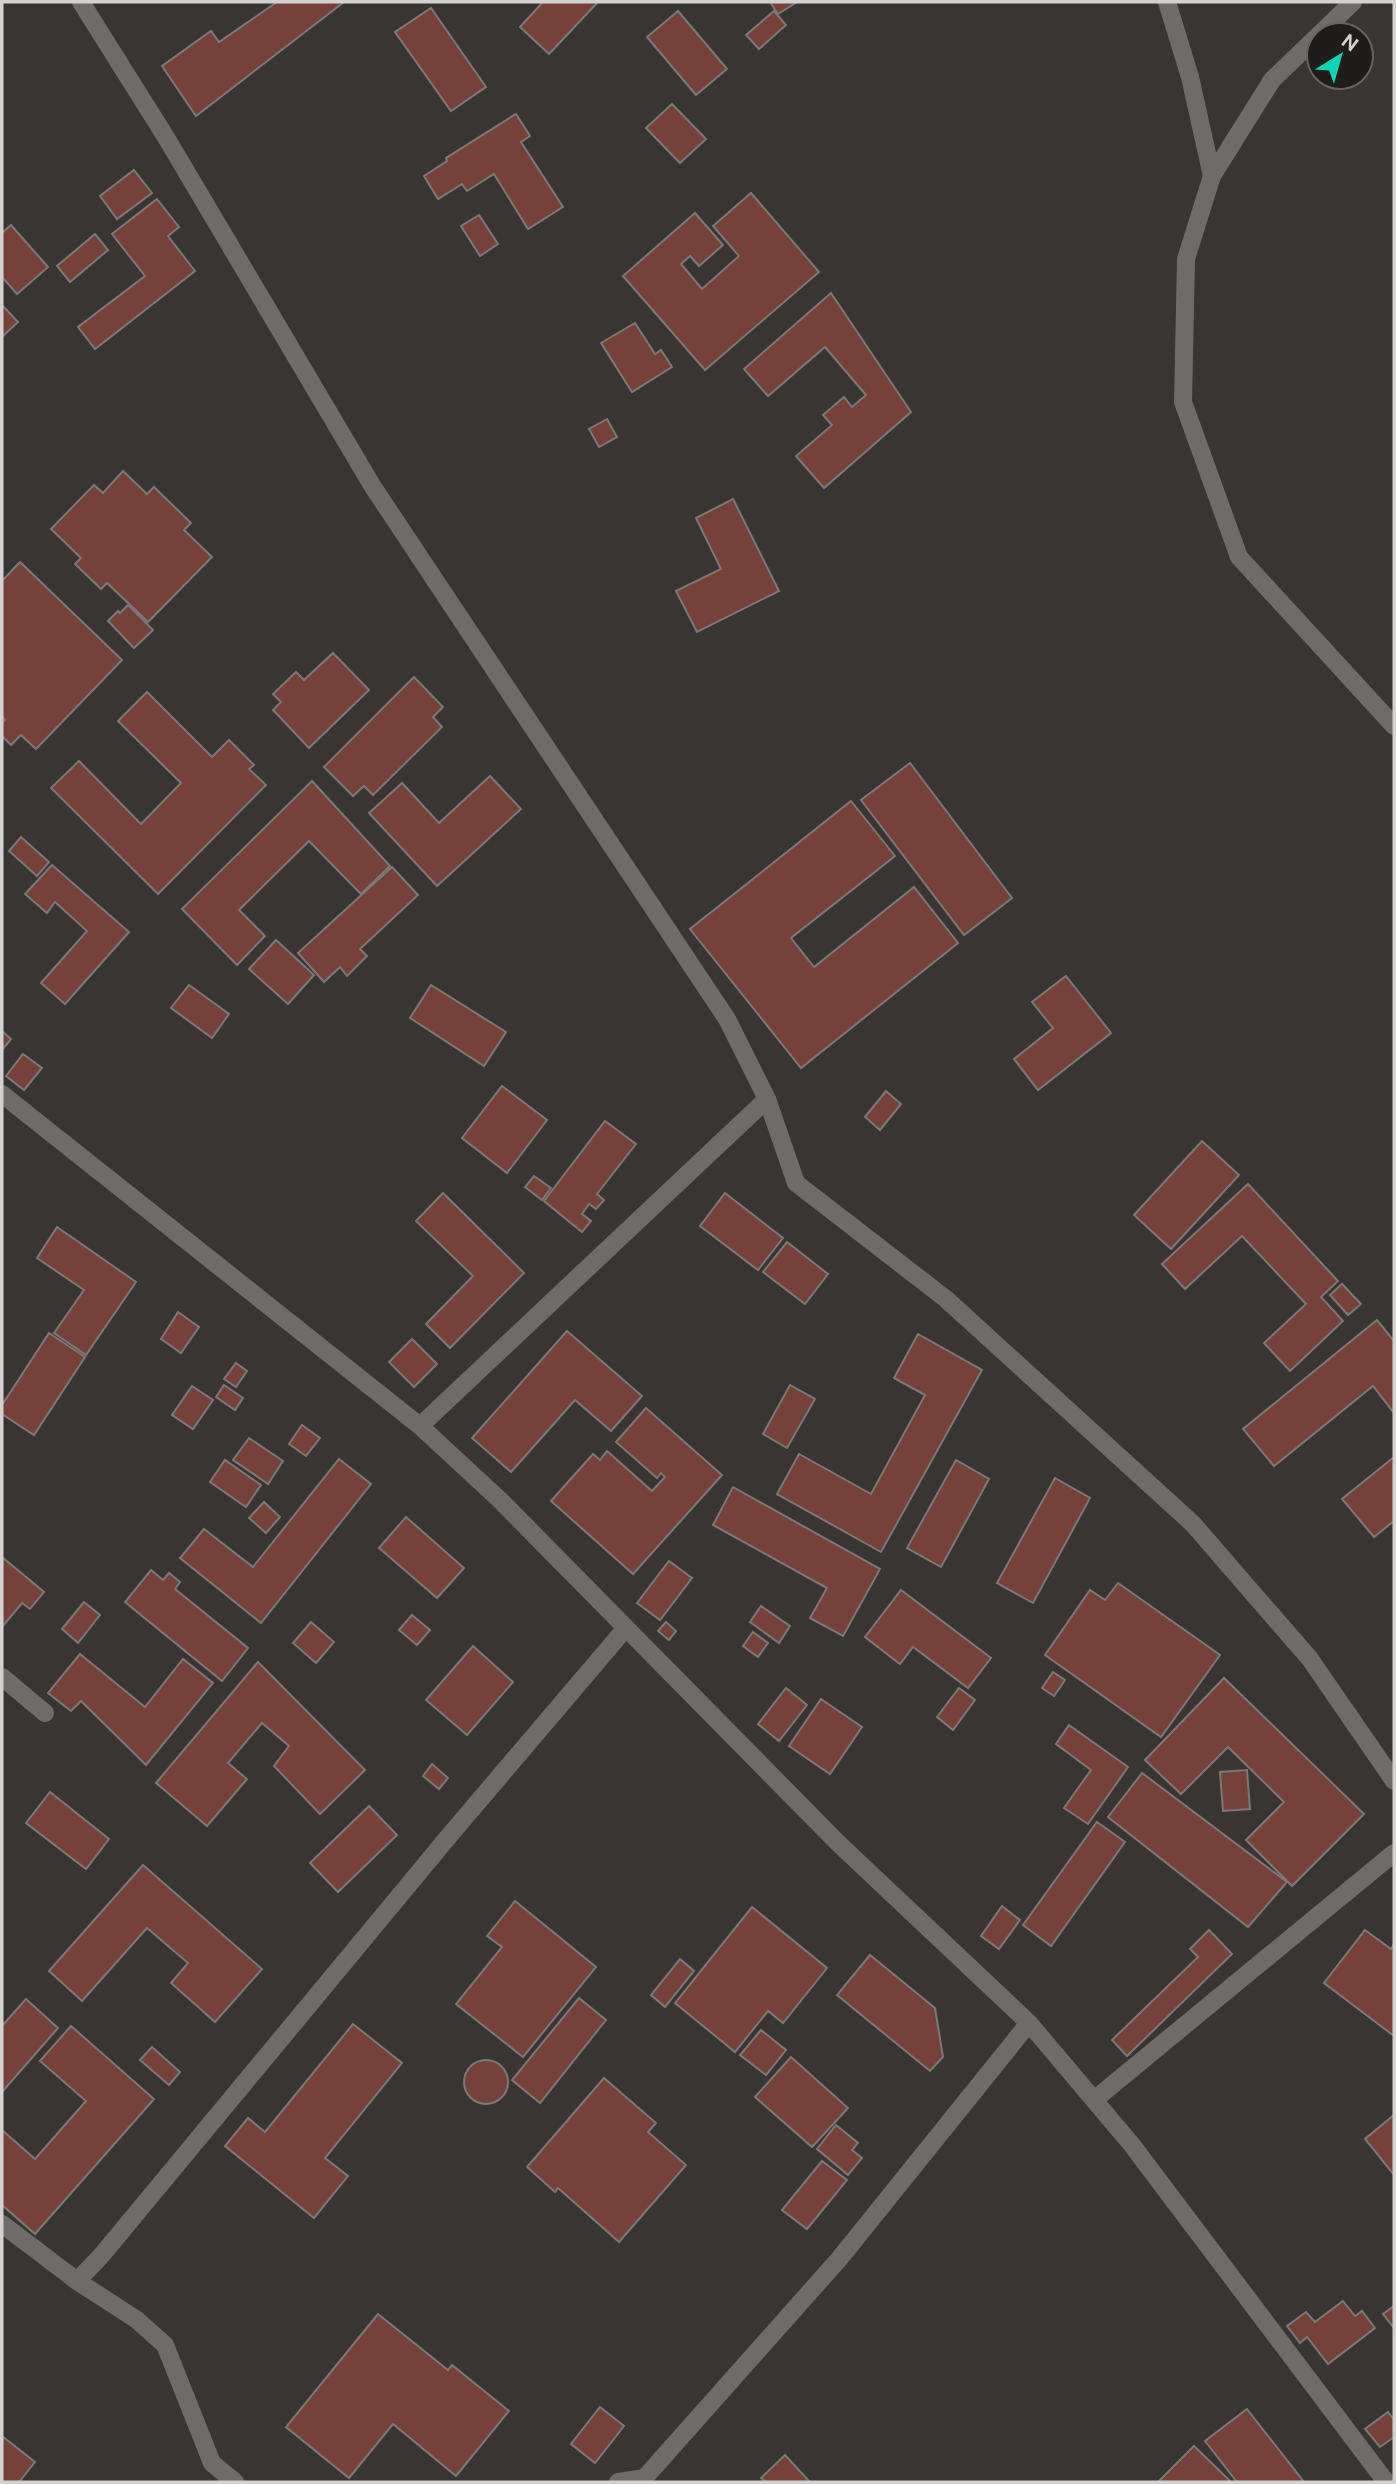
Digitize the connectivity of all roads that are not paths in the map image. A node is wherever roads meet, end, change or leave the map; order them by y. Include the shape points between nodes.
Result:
1 (81, 2) edge
2 (1167, 2) edge
3 (1353, 2) edge
4 (1212, 176) junction
5 (1394, 726) edge
6 (2, 1094) edge
7 (767, 1099) junction
8 (420, 1426) junction
9 (625, 1629) junction
10 (2, 1677) edge
11 (45, 1713) dead end
12 (1394, 1781) edge
13 (1394, 1853) edge
14 (1029, 2023) junction
15 (1094, 2100) junction
16 (2, 2224) edge
17 (77, 2281) junction
18 (643, 2480) edge
19 (235, 2482) edge
20 (618, 2482) edge
21 (1386, 2482) edge

1 - 7 street via 373,487 727,1019
2 - 4 street
3 - 4 street via 1272,80
4 - 5 street via 1186,259 1183,402 1239,557
6 - 8 street
7 - 8 street
7 - 12 street via 796,1183 946,1299 1193,1524 1310,1659
8 - 9 street via 500,1500
9 - 14 street via 838,1843
9 - 17 street
10 - 11 street
13 - 15 street
14 - 15 street
14 - 18 street via 841,2258
15 - 21 street
16 - 17 street
17 - 19 street via 137,2320 165,2345 212,2463
18 - 20 street

